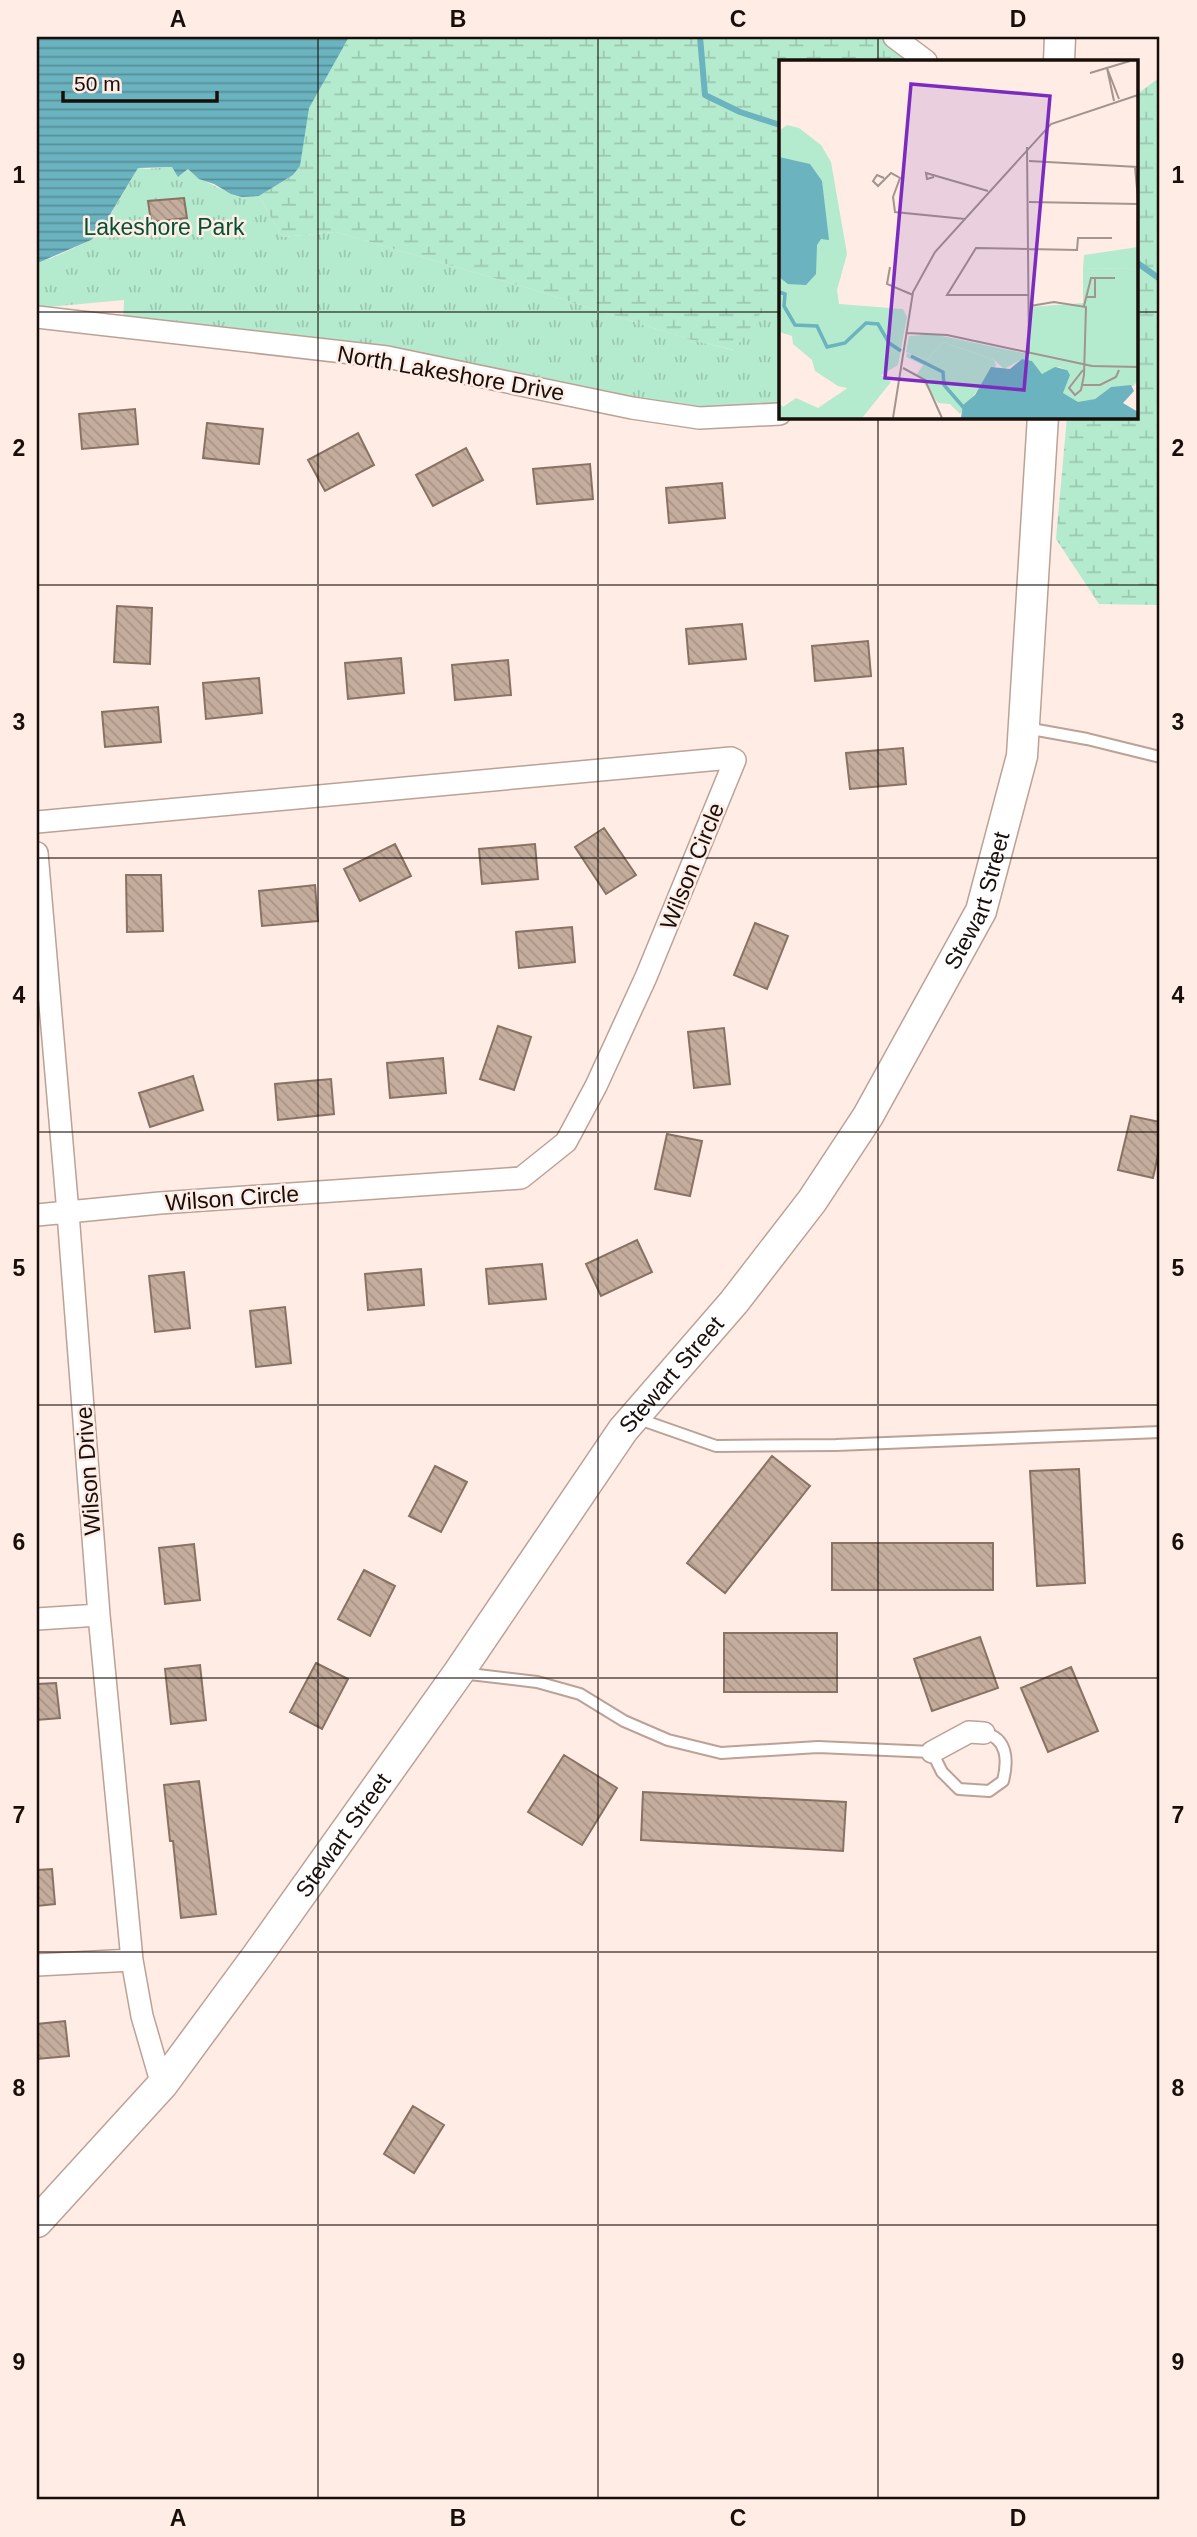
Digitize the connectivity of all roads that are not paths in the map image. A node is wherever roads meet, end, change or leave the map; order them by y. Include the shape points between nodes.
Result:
1 (894, 37) edge
2 (1060, 37) edge
3 (925, 60) edge
4 (1059, 60) edge
5 (37, 317) edge
6 (779, 414) edge
7 (1043, 418) edge
8 (1024, 728) junction
9 (1160, 757) edge
10 (37, 822) edge
11 (37, 853) edge
12 (68, 1213) junction
13 (37, 1215) edge
14 (634, 1417) junction
15 (1160, 1432) edge
16 (99, 1615) junction
17 (37, 1619) edge
18 (458, 1672) junction
19 (984, 1733) joint
20 (932, 1752) junction
21 (132, 1960) junction
22 (37, 1965) edge
23 (162, 2085) junction
24 (37, 2222) edge

1 - 3 street
2 - 4 street
5 - 6 street, North Lakeshore Drive via 387,357 699,418
7 - 8 street, Stewart Street
8 - 9 lane
8 - 14 street, Stewart Street via 1022,756 981,911 868,1116 812,1201 734,1302
10 - 12 street, Wilson Circle via 735,760 596,1086 566,1142 521,1178
11 - 12 street, Wilson Drive
12 - 13 street
12 - 16 street, Wilson Drive
14 - 15 lane via 716,1446
14 - 18 street, Stewart Street
16 - 17 street
16 - 21 street, Wilson Drive
18 - 20 lane via 537,1682 580,1694 624,1721 668,1740 721,1752 818,1747
18 - 23 street, Stewart Street
19 - 20 street via 969,1732
19 - 20 lane via 997,1739 1007,1763 1003,1781 989,1791 959,1789 942,1772
21 - 22 street
21 - 23 street, Wilson Drive
23 - 24 street, Stewart Street

